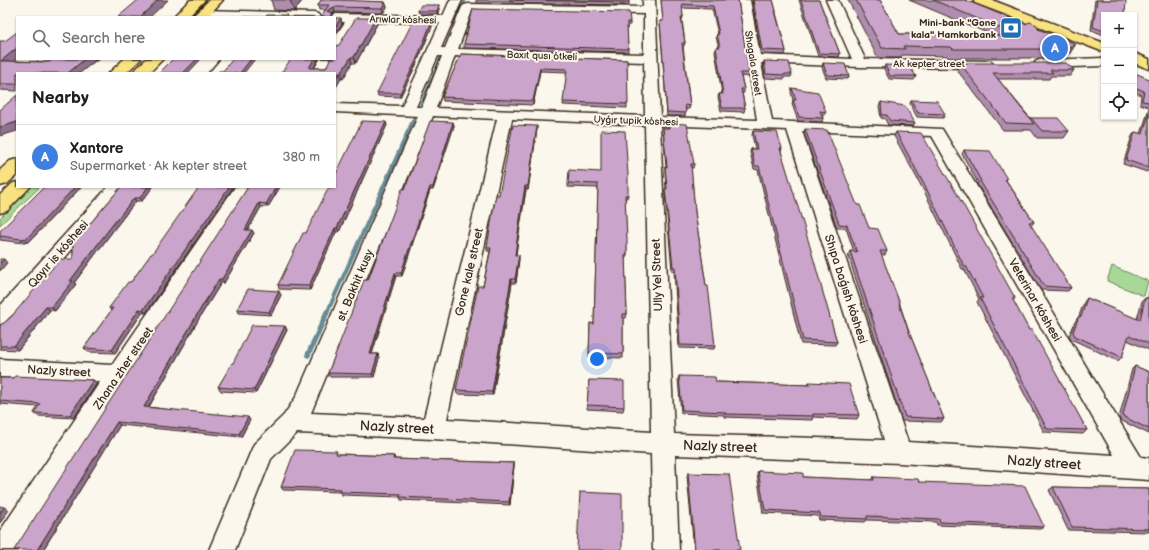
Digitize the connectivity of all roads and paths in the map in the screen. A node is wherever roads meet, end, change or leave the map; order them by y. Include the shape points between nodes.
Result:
1 (198, 0) edge
2 (216, 0) edge
3 (744, 0) edge
4 (832, 0) edge
5 (980, 0) edge
6 (462, 3) edge
7 (649, 6) edge
8 (200, 15) edge
9 (181, 16) edge
10 (264, 16) edge
11 (336, 18) edge
12 (354, 18) junction
13 (447, 20) junction
14 (336, 45) edge
15 (1101, 47) edge
16 (441, 52) junction
17 (650, 58) junction
18 (754, 59) junction
19 (132, 60) edge
20 (154, 60) edge
21 (227, 60) edge
22 (327, 60) edge
23 (1101, 62) edge
24 (860, 63) junction
25 (997, 64) edge
26 (1028, 64) edge
27 (118, 72) edge
28 (141, 72) edge
29 (217, 72) edge
30 (320, 72) edge
31 (336, 108) edge
32 (407, 111) junction
33 (427, 112) junction
34 (506, 116) junction
35 (652, 121) junction
36 (765, 125) junction
37 (793, 126) junction
38 (937, 132) joint
39 (16, 166) edge
40 (0, 180) edge
41 (19, 188) edge
42 (116, 188) edge
43 (242, 188) edge
44 (0, 206) edge
45 (0, 320) edge
46 (0, 368) edge
47 (118, 374) junction
48 (292, 422) junction
49 (433, 429) junction
50 (662, 444) junction
51 (900, 452) junction
52 (1141, 468) edge
53 (3, 550) edge
54 (222, 550) edge
55 (666, 550) edge

1 - 9 main road
2 - 8 main road
3 - 18 street, Shagala street
4 - 24 street
5 - 15 main road
6 - 7 street
6 - 13 street, st. Bakhit kusy
6 - 16 street, st. Bakhit kusy
7 - 17 street, Ully Yel Street
8 - 10 street
11 - 12 street, Arıwlar kóshesi
12 - 13 street, Arıwlar kóshesi
12 - 14 street
13 - 16 street, st. Bakhit kusy
16 - 17 street, Baxıt qusı ótkeli
16 - 32 street, st. Bakhit kusy
16 - 33 street, st. Bakhit kusy
17 - 35 street, Ully Yel Street
18 - 24 street, Ak kepter street
18 - 36 street, Shagala street
19 - 27 main road
20 - 28 main road
21 - 29 street
22 - 30 street
23 - 26 street
24 - 25 street, Ak kepter street
31 - 32 street, Uyǵır tupik kóshesi
32 - 33 street, Uyǵır tupik kóshesi
33 - 34 street, Uyǵır tupik kóshesi
33 - 48 street, st. Bakhit kusy via 305,403
34 - 35 street, Uyǵır tupik kóshesi
34 - 49 street, Gone kale street
35 - 36 street, Uyǵır tupik kóshesi
35 - 50 street, Ully Yel Street
36 - 37 street, Uyǵır tupik kóshesi
37 - 38 street, Uyǵır tupik kóshesi
37 - 51 street, Shıpa baǵısh kóshesi
38 - 52 street, Veterinar kóshesi
39 - 40 main road
41 - 44 main road
42 - 45 street, Qayır is kóshesi
43 - 47 street, Zhana zher street
46 - 47 street, Nazly street
47 - 53 street, Zhana zher street
48 - 49 street, Nazly street
48 - 54 street, st. Bakhit kusy via 262,452
49 - 50 street, Nazly street
50 - 51 street, Nazly street
50 - 55 street, Ully Yel Street
51 - 52 street, Nazly street

